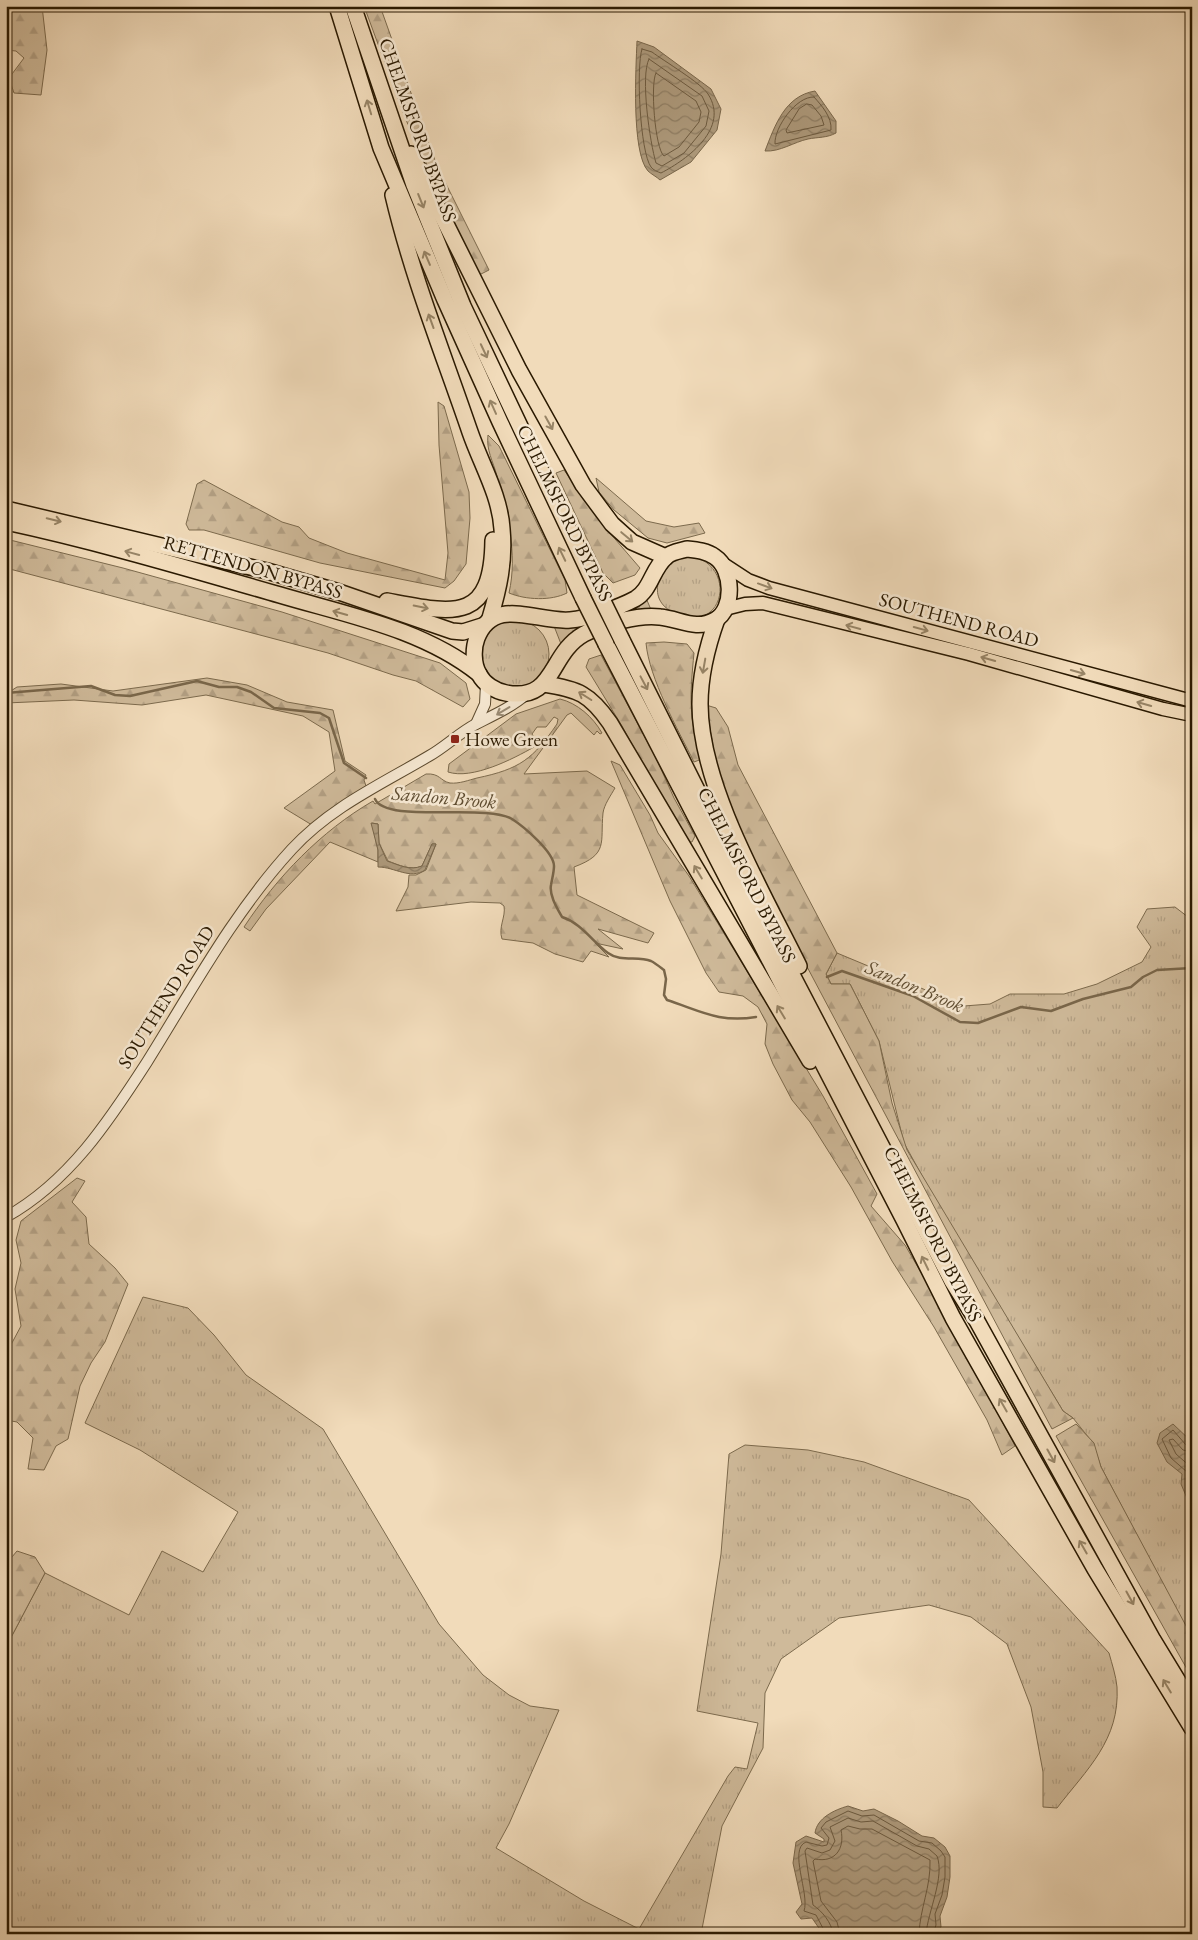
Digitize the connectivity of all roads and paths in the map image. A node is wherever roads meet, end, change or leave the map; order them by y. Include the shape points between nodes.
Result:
1 (338, 6) edge
2 (354, 6) edge
3 (390, 115) junction
4 (381, 148) junction
5 (474, 442) junction
6 (6, 509) edge
7 (6, 522) edge
8 (666, 557) junction
9 (722, 563) junction
10 (339, 592) junction
11 (721, 614) junction
12 (486, 622) junction
13 (482, 679) junction
14 (544, 684) junction
15 (528, 693) junction
16 (1192, 701) edge
17 (1192, 715) edge
18 (476, 724) junction
19 (6, 1217) edge
20 (904, 1220) junction
21 (952, 1281) junction
22 (1192, 1704) edge
23 (1192, 1728) edge

4 -> 1 highway, CHELMSFORD BYPASS
2 - 3 highway, CHELMSFORD BYPASS
3 -> 8 highway via 519,370 583,485 612,524 632,542
3 -> 21 highway, CHELMSFORD BYPASS, bridge via 463,306 599,593 730,856
5 -> 4 highway via 406,251
20 -> 4 highway, CHELMSFORD BYPASS, bridge via 583,598 444,300
10 -> 5 highway via 446,611 460,610 482,594 493,556 493,536
5 - 12 highway via 496,500 502,528 501,583
6 -> 10 highway, RETTENDON BYPASS via 231,562
13 -> 7 highway, RETTENDON BYPASS via 457,656 435,644 361,619 154,559
8 - 9 highway via 687,549 711,554
8 - 12 highway, RETTENDON BYPASS via 643,594 617,606 574,620 558,621 508,613
9 - 11 highway via 728,577 729,593
9 -> 16 main road, SOUTHEND ROAD via 748,580 769,588
10 - 12 highway, RETTENDON BYPASS via 452,631 463,632
11 - 14 highway via 697,625 659,616 630,619 585,633 563,650
17 -> 11 main road, SOUTHEND ROAD via 969,654 763,603 745,604
11 -> 21 highway via 703,669 700,705 706,748 723,806
12 - 13 highway via 476,640 474,656
13 - 15 highway via 503,692
13 - 18 street via 485,704
14 - 15 highway
20 -> 14 highway via 610,723 597,704 584,694
15 -> 18 street
18 - 19 street, SOUTHEND ROAD via 431,755 357,795 309,832 266,879 231,929 115,1112 89,1147 45,1190
23 -> 20 highway, CHELMSFORD BYPASS via 1096,1569 963,1335
21 -> 22 highway, CHELMSFORD BYPASS

